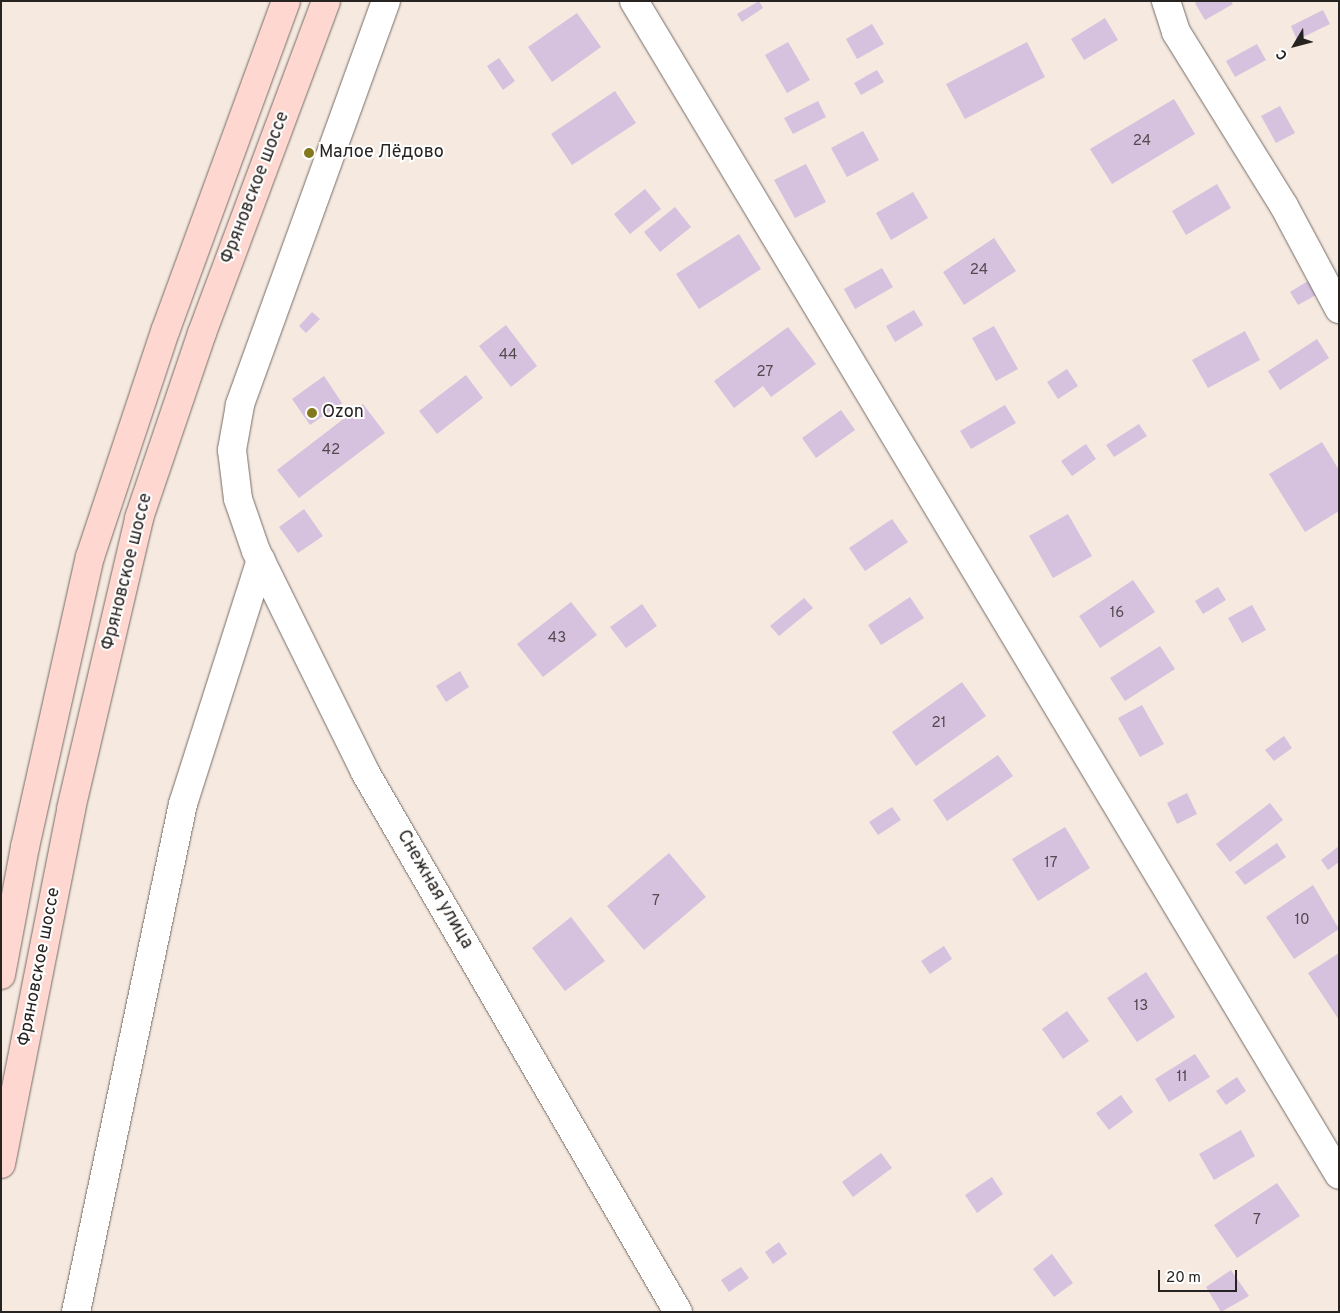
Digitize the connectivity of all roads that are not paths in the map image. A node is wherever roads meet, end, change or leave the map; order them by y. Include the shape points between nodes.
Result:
1 (286, 1) edge
2 (326, 1) edge
3 (386, 1) edge
4 (634, 1) edge
5 (1166, 1) edge
6 (1339, 309) edge
7 (261, 560) junction
8 (1, 975) edge
9 (1, 1164) edge
10 (1339, 1175) edge
11 (76, 1312) edge
12 (678, 1312) edge

1 - 8 main road, Фряновское шоссе via 166,328 90,557 25,846
2 - 9 main road, Фряновское шоссе via 208,316 139,518 71,809
3 - 7 street, Снежная улица via 240,405 232,450 238,499
4 - 10 street
5 - 6 street via 1176,32 1284,206
7 - 11 street via 183,804
7 - 12 street, Снежная улица via 365,772

